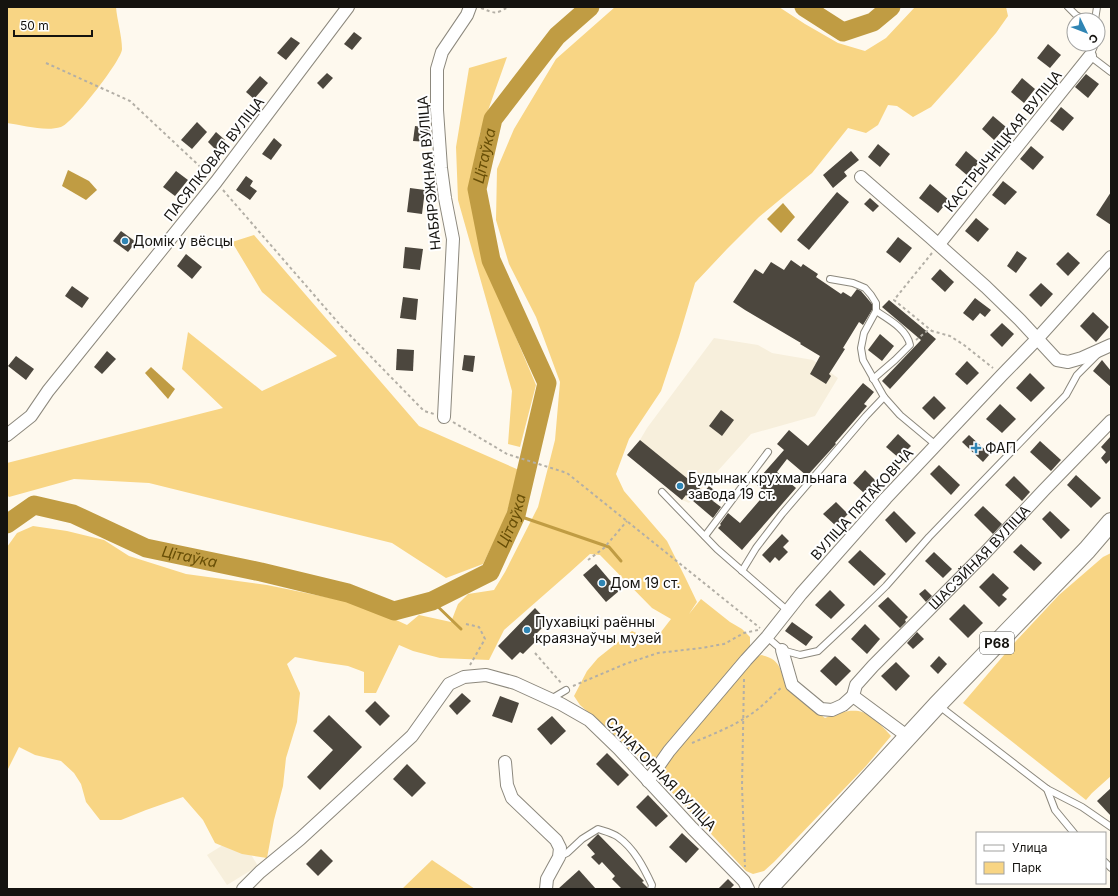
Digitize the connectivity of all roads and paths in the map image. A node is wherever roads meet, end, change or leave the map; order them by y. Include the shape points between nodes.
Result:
1 (348, 7) edge
2 (470, 7) edge
3 (478, 7) edge
4 (508, 7) edge
5 (1092, 52) edge
6 (1090, 56) junction
7 (46, 63) dead end
8 (1111, 72) edge
9 (861, 177) dead end
10 (216, 182) junction
11 (939, 244) junction
12 (1111, 257) edge
13 (830, 279) dead end
14 (876, 311) junction
15 (932, 331) junction
16 (1037, 339) junction
17 (910, 345) junction
18 (1108, 349) edge
19 (1002, 375) junction
20 (873, 378) junction
21 (884, 397) junction
22 (444, 417) junction
23 (1111, 422) edge
24 (7, 435) edge
25 (936, 445) junction
26 (768, 452) dead end
27 (662, 492) dead end
28 (627, 521) junction
29 (1111, 522) edge
30 (705, 536) junction
31 (588, 560) dead end
32 (742, 571) junction
33 (788, 611) junction
34 (466, 624) dead end
35 (767, 636) junction
36 (782, 650) junction
37 (535, 653) dead end
38 (746, 660) junction
39 (464, 677) junction
40 (790, 679) junction
41 (566, 690) junction
42 (853, 696) junction
43 (551, 700) junction
44 (937, 704) junction
45 (743, 719) junction
46 (908, 736) junction
47 (669, 751) junction
48 (505, 762) dead end
49 (648, 781) junction
50 (1047, 789) junction
51 (1111, 827) edge
52 (1073, 832) edge
53 (559, 857) junction
54 (746, 885) edge
55 (242, 889) edge
56 (546, 889) edge
57 (651, 889) edge
58 (768, 889) edge

1 - 10 street, ПАСЯЛКОВАЯ ВУЛІЦА
2 - 22 street, НАБЯРЭЖНАЯ ВУЛІЦА via 442,52 437,69 441,168 444,198 453,239
3 - 4 path via 499,13
5 - 6 lane
6 - 8 lane
6 - 11 street, КАСТРЫЧНІЦКАЯ ВУЛІЦА
7 - 10 path via 130,101
9 - 11 street
10 - 22 path via 347,332 424,411
10 - 24 street, ПАСЯЛКОВАЯ ВУЛІЦА via 48,391 31,416
11 - 15 path via 894,300
11 - 16 street
12 - 16 street, ВУЛІЦА ПЯТАКОВІЧА
13 - 14 lane via 865,288 876,303
14 - 17 lane via 896,325 909,339
14 - 20 lane via 864,333 861,348 863,360
15 - 17 path via 927,331
15 - 19 path via 950,336
16 - 18 street via 1057,360 1068,362
16 - 19 street, ВУЛІЦА ПЯТАКОВІЧА
17 - 20 lane
18 - 36 lane via 1077,375 1066,395 934,531 886,586 818,651 800,655
19 - 25 street, ВУЛІЦА ПЯТАКОВІЧА
20 - 21 lane
21 - 25 lane
21 - 32 lane via 782,514
22 - 28 path via 507,454 567,473
23 - 42 street, ШАСЭЙНАЯ ВУЛІЦА via 856,684
25 - 33 street, ВУЛІЦА ПЯТАКОВІЧА via 886,498
26 - 30 lane
27 - 30 lane
28 - 31 path via 604,548
28 - 41 path via 761,629 744,633 724,644 658,653 625,664
29 - 44 main road, Р68 via 1087,550
30 - 32 lane
32 - 33 lane
33 - 35 street, ВУЛІЦА ПЯТАКОВІЧА
34 - 39 path via 479,627 485,639
35 - 36 lane
35 - 38 street, ВУЛІЦА ПЯТАКОВІЧА
36 - 40 street
37 - 41 path
38 - 45 path
38 - 47 street, ВУЛІЦА ПЯТАКОВІЧА
39 - 43 street, САНАТОРНАЯ ВУЛІЦА via 486,675 515,684
39 - 55 street, САНАТОРНАЯ ВУЛІЦА via 449,684 412,736
40 - 42 street via 792,685 821,709 832,710
40 - 45 path
41 - 43 lane
42 - 46 street
43 - 49 street, САНАТОРНАЯ ВУЛІЦА via 589,720
44 - 46 main road, Р68
44 - 50 lane
45 - 47 path via 722,731
45 - 54 path via 743,846
46 - 58 main road, Р68
47 - 49 street, ВУЛІЦА ПЯТАКОВІЧА
48 - 53 street via 507,785 512,798 556,840 560,848
49 - 54 street, САНАТОРНАЯ ВУЛІЦА
50 - 51 lane via 1082,807
50 - 52 lane via 1055,810
53 - 56 street via 547,879
53 - 57 lane via 598,829 618,836 632,850 645,870 652,885

